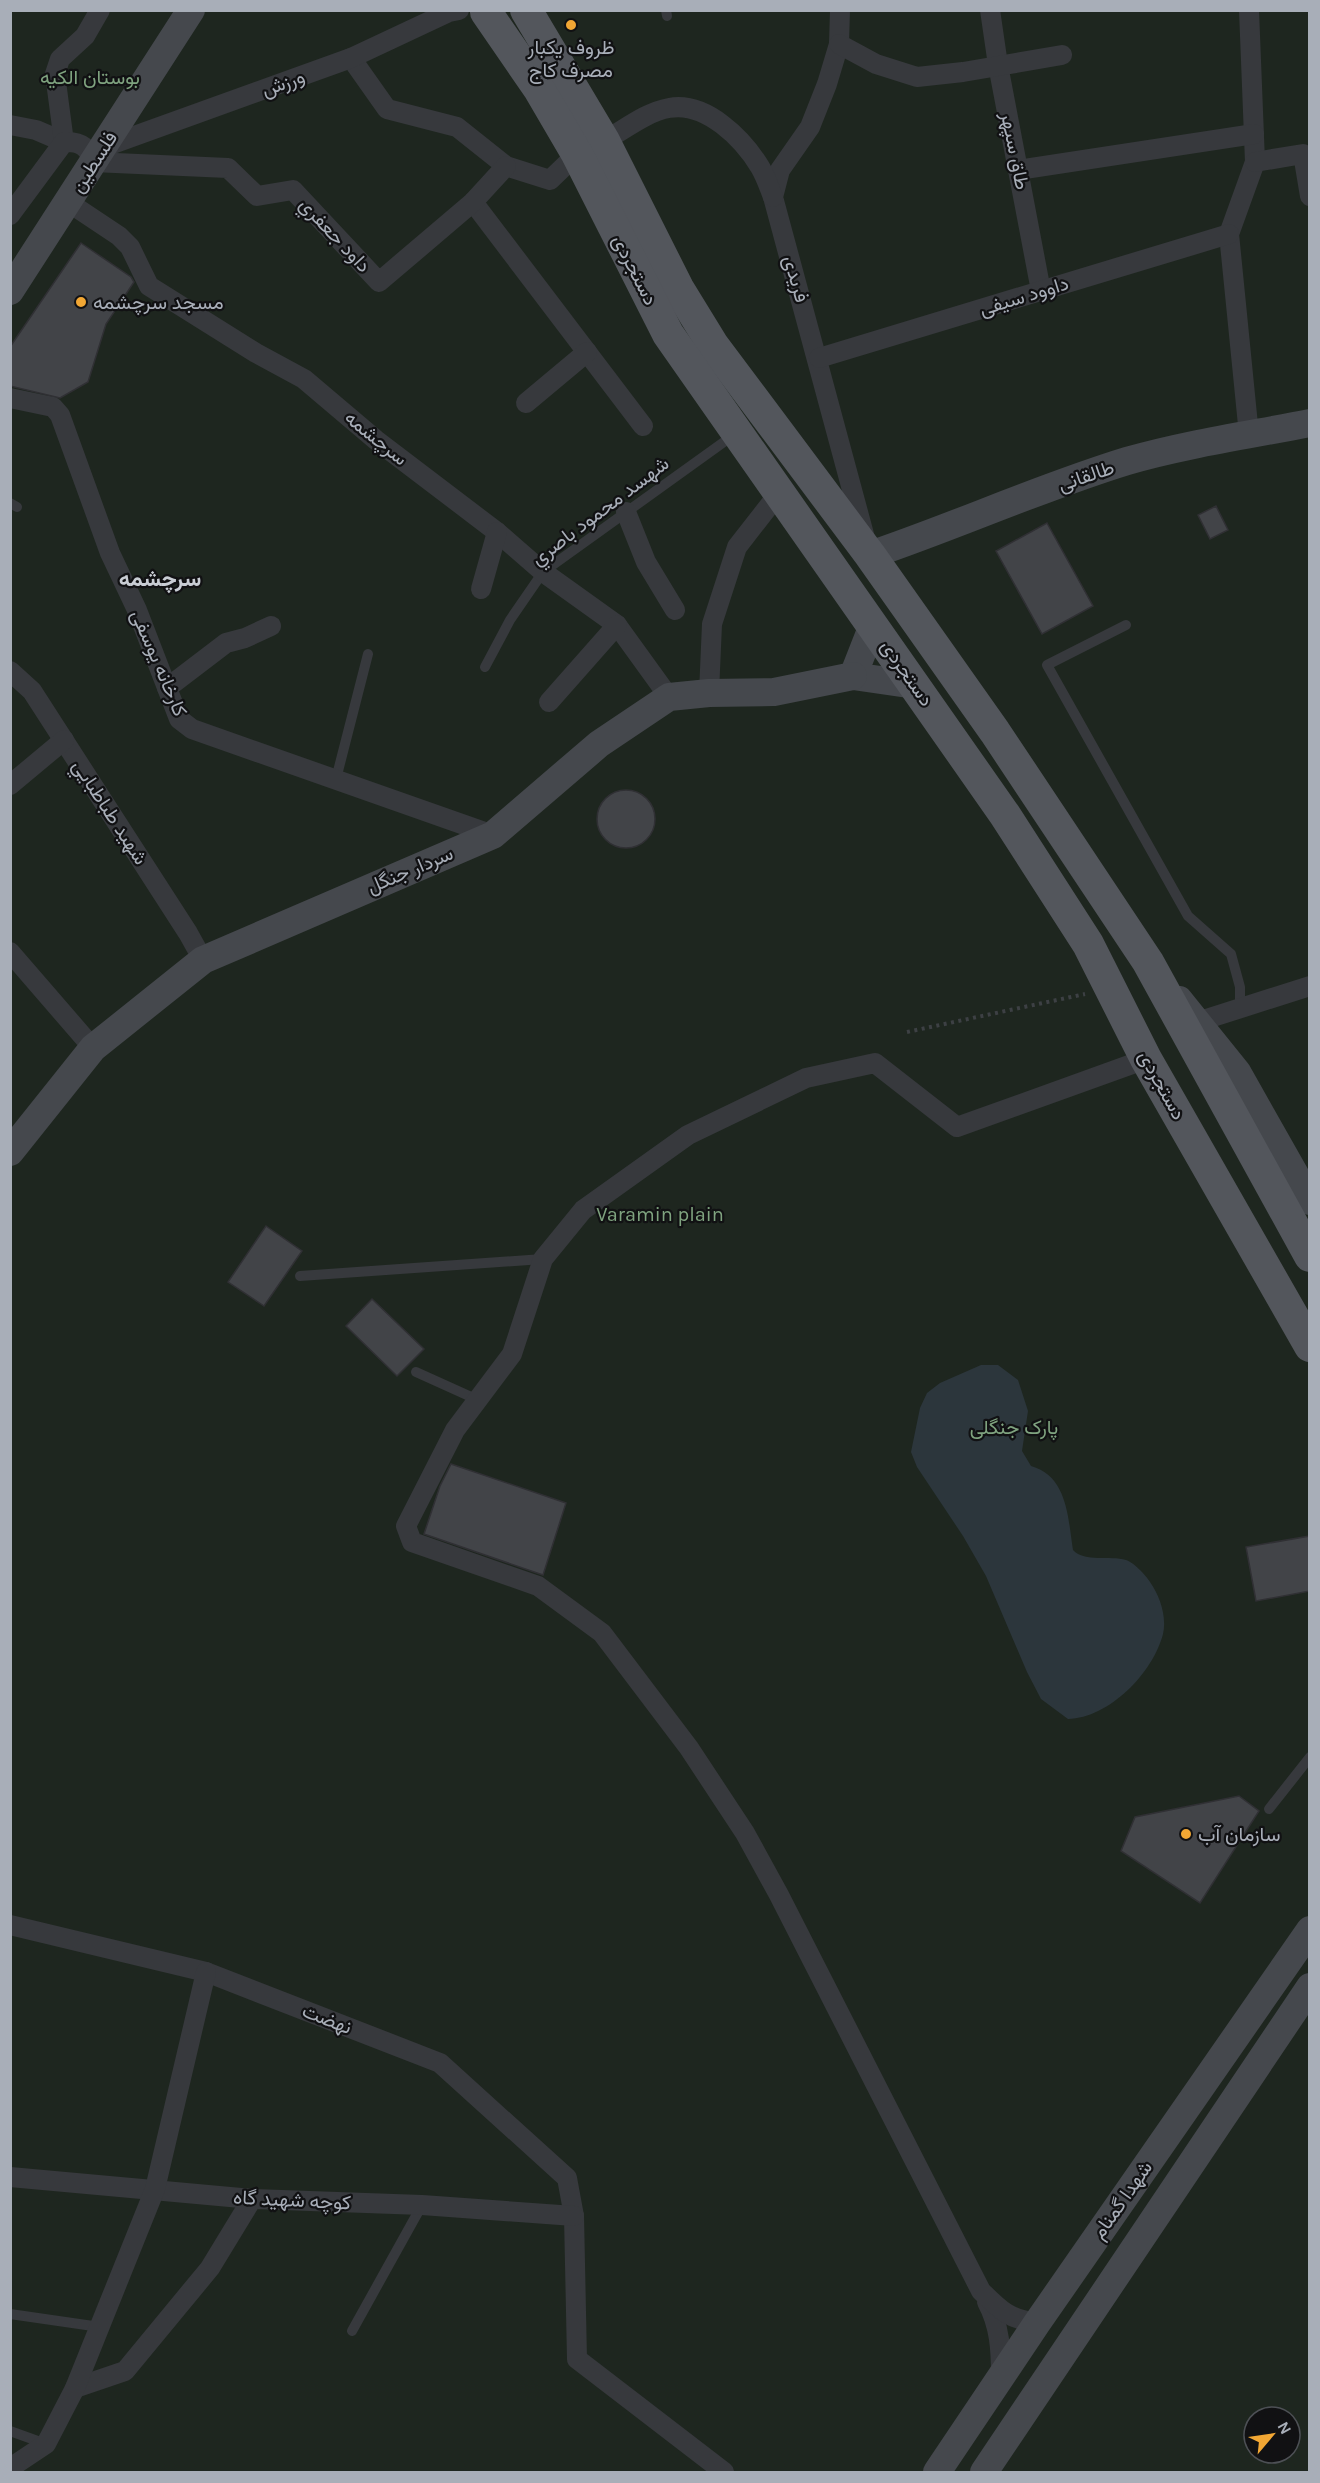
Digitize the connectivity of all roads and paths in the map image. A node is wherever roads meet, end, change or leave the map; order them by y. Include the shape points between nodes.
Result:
1 (100, 10) edge
2 (526, 10) edge
3 (840, 10) edge
4 (990, 10) edge
5 (1249, 10) edge
6 (485, 11) edge
7 (184, 18) edge
8 (839, 44) junction
9 (1062, 55) dead end
10 (351, 58) junction
11 (998, 65) junction
12 (10, 125) edge
13 (1254, 134) junction
14 (64, 142) junction
15 (590, 147) junction
16 (99, 155) junction
17 (1255, 162) junction
18 (506, 166) junction
19 (1018, 170) junction
20 (1310, 196) edge
21 (774, 197) junction
22 (68, 202) junction
23 (473, 202) junction
24 (10, 215) edge
25 (1229, 234) junction
26 (10, 291) edge
27 (1041, 291) junction
28 (587, 352) junction
29 (819, 358) junction
30 (10, 398) edge
31 (526, 403) dead end
32 (1310, 423) edge
33 (643, 426) dead end
34 (736, 433) junction
35 (1249, 435) junction
36 (779, 493) junction
37 (626, 512) junction
38 (497, 532) junction
39 (870, 555) junction
40 (543, 572) junction
41 (481, 589) dead end
42 (675, 610) dead end
43 (616, 625) junction
44 (873, 625) junction
45 (1126, 625) dead end
46 (271, 626) dead end
47 (368, 654) dead end
48 (485, 667) dead end
49 (10, 671) edge
50 (853, 676) junction
51 (915, 685) junction
52 (167, 688) junction
53 (709, 693) junction
54 (669, 697) junction
55 (549, 702) dead end
56 (64, 740) junction
57 (336, 779) junction
58 (10, 785) edge
59 (493, 835) junction
60 (12, 958) edge
61 (203, 960) junction
62 (1148, 962) junction
63 (1310, 986) edge
64 (1089, 993) dead end
65 (1240, 1009) junction
66 (1197, 1022) junction
67 (907, 1032) dead end
68 (93, 1048) junction
69 (1146, 1059) junction
70 (10, 1152) edge
71 (1310, 1201) edge
72 (1310, 1256) edge
73 (543, 1259) junction
74 (300, 1276) dead end
75 (1310, 1346) edge
76 (416, 1371) dead end
77 (478, 1400) junction
78 (1310, 1757) edge
79 (1269, 1809) dead end
80 (10, 1925) edge
81 (1310, 1930) edge
82 (206, 1972) junction
83 (1310, 1987) edge
84 (10, 2177) edge
85 (155, 2189) junction
86 (252, 2199) junction
87 (422, 2205) junction
88 (574, 2216) junction
89 (981, 2291) junction
90 (10, 2314) edge
91 (1037, 2322) junction
92 (100, 2327) junction
93 (352, 2331) dead end
94 (1000, 2379) junction
95 (75, 2388) junction
96 (10, 2431) edge
97 (46, 2444) junction
98 (10, 2468) edge
99 (724, 2472) edge
100 (937, 2472) edge
101 (984, 2472) edge

1 - 14 street via 85,36 60,59 56,74
2 - 15 main road, دستجردی
3 - 8 street, فریدی
4 - 11 street, طاق سپهر
5 - 13 street
6 - 10 street, ورزش via 442,15
6 - 15 main road, دستجردی via 539,89
7 - 16 street, فلسطین
8 - 11 street via 876,64 917,77
8 - 21 street, فریدی via 810,127 780,170
9 - 11 street
10 - 16 street, ورزش
10 - 18 street via 387,109 458,127
11 - 19 street, طاق سپهر
12 - 14 street via 36,130
13 - 17 street
13 - 19 street
14 - 16 street via 75,141 86,146 91,154
14 - 24 street
15 - 18 street via 550,180
15 - 21 street via 658,112 690,108 718,122 741,141 760,167
15 - 34 main road, دستجردی via 668,334
15 - 39 main road, دستجردی via 712,345
16 - 22 street, فلسطین
16 - 23 street, داود جعفري via 228,168 257,196 293,190 380,282
17 - 20 street via 1303,154
17 - 25 street
18 - 23 street, داود جعفري
19 - 27 street, طاق سپهر
21 - 29 street, فریدی
22 - 26 street, فلسطین
22 - 38 street, سرچشمه via 130,247 150,286 255,353 304,379 376,440
23 - 28 street
25 - 27 street, داوود سیفی
25 - 35 street
27 - 29 street, داوود سیفی
28 - 31 street
28 - 33 street
29 - 39 street, فریدی
30 - 52 street, کارخانه یوسفی via 53,407 60,415 110,553
32 - 35 street, طالقانی
34 - 36 main road, دستجردی
34 - 37 lane, شهسد محمود باصري
35 - 39 street, طالقانی via 1128,461
36 - 44 main road, دستجردی
36 - 53 street via 737,547 712,624
37 - 40 lane, شهسد محمود باصري
37 - 42 street via 646,562
38 - 40 street, سرچشمه
38 - 41 street
39 - 62 main road, دستجردی via 995,732
40 - 43 street, سرچشمه
40 - 48 lane, شهسد محمود باصري via 510,620
43 - 54 street, سرچشمه
43 - 55 street
44 - 50 street
44 - 51 main road, دستجردی
45 - 65 lane via 1047,665 1188,916 1231,954 1240,987
46 - 52 street via 226,644
47 - 57 lane
49 - 56 street, شهيد طباطبايي via 32,691
50 - 51 street, سردار جنگل
50 - 53 street, سردار جنگل via 774,692
51 - 69 main road, دستجردی via 1088,944
52 - 57 street, کارخانه یوسفی via 179,719 192,729
53 - 54 street, سردار جنگل
54 - 59 street, سردار جنگل via 599,744
56 - 58 street
56 - 61 street, شهيد طباطبايي
57 - 59 street, کارخانه یوسفی
59 - 61 street, سردار جنگل
60 - 68 street
61 - 68 street, سردار جنگل
62 - 66 street
62 - 72 main road, دستجردی
63 - 65 street
64 - 67 path
65 - 66 street
66 - 71 street via 1237,1072
68 - 70 street, سردار جنگل
69 - 73 street via 957,1126 875,1063 806,1078 688,1135 583,1210
69 - 75 main road, دستجردی
73 - 74 lane
73 - 77 street via 512,1354
76 - 77 lane
77 - 89 street via 455,1430 406,1526 412,1542 538,1586 602,1633 634,1675 745,1833
78 - 79 lane
80 - 82 street, نهضت
81 - 91 street, شهدا گمنام
82 - 85 street
82 - 88 street, نهضت via 440,2063 567,2178
83 - 101 street, شهدا گمنام
84 - 85 street, کوچه شهید گاه
85 - 86 street, کوچه شهید گاه
85 - 92 street
86 - 87 street, کوچه شهید گاه
86 - 95 street via 210,2268 125,2371
87 - 88 street, کوچه شهید گاه
87 - 93 lane
88 - 99 street, نهضت via 577,2359
89 - 91 street via 1003,2313
89 - 94 street via 995,2317 1001,2345
90 - 92 lane
91 - 94 street, شهدا گمنام
92 - 95 street
94 - 100 street, شهدا گمنام
95 - 97 street
96 - 97 lane
97 - 98 street

